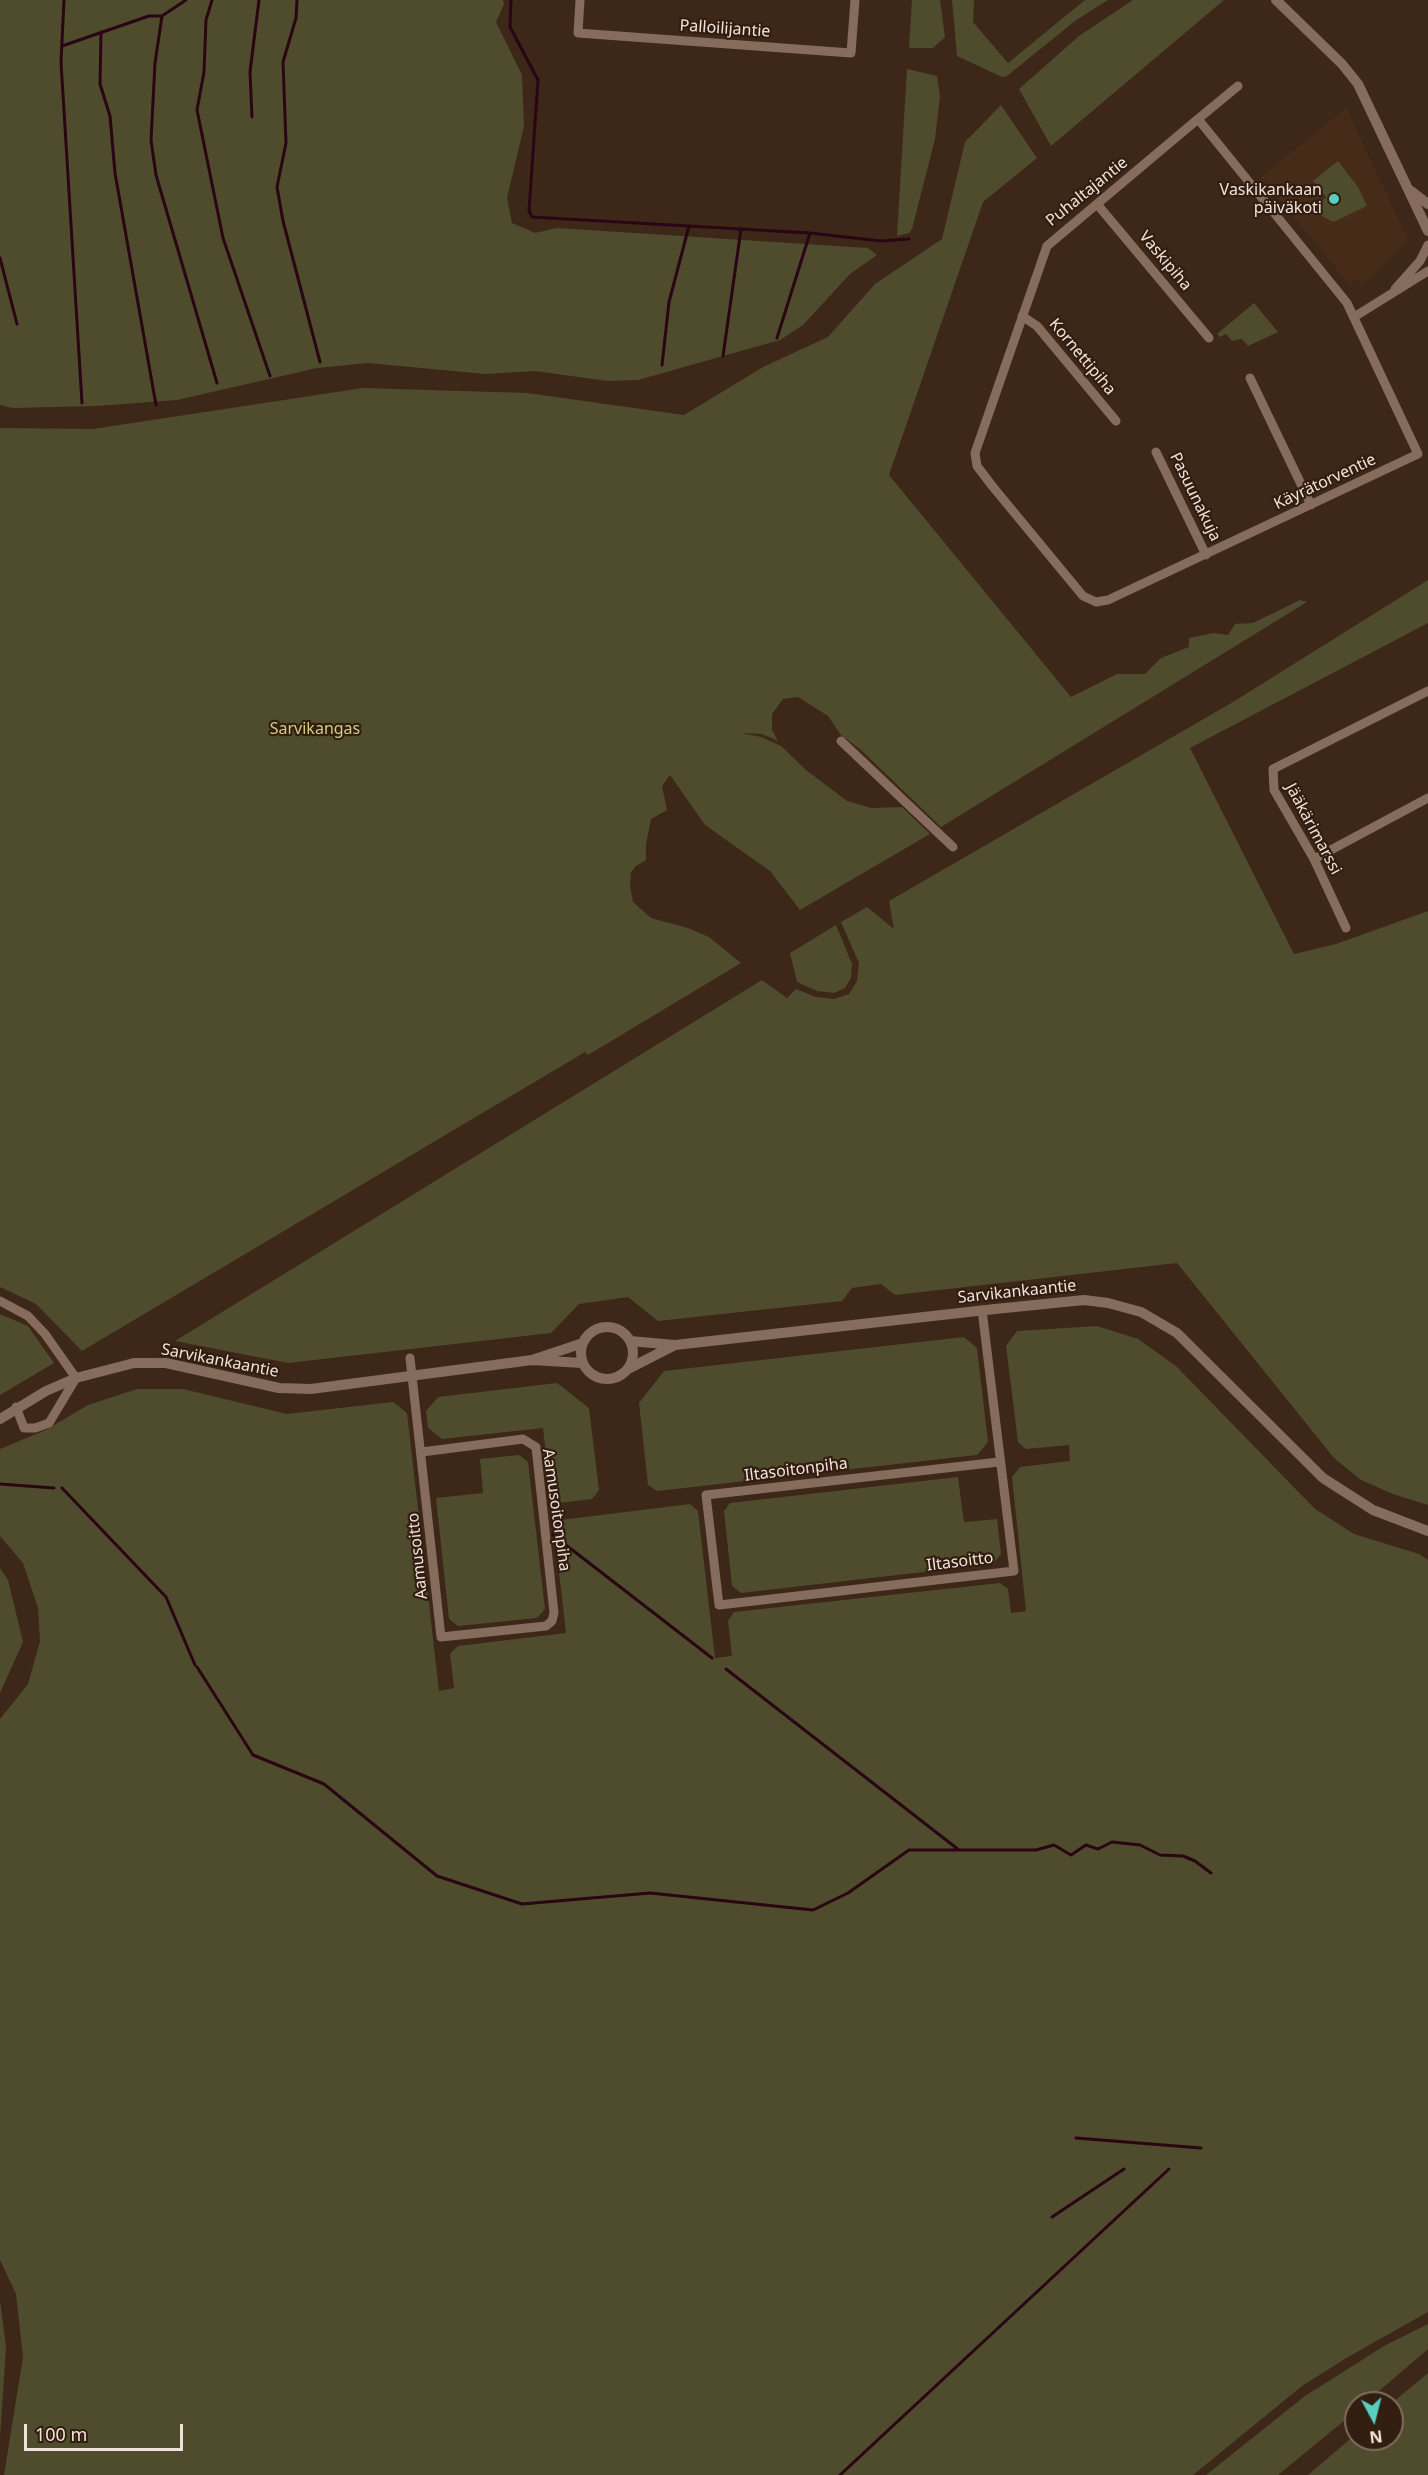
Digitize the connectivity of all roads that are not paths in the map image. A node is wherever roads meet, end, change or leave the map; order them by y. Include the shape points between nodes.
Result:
1 (580, 0) edge
2 (855, 0) edge
3 (1276, 0) edge
4 (1238, 86) dead end
5 (1198, 119) junction
6 (1410, 191) junction
7 (1097, 204) junction
8 (1428, 204) edge
9 (1428, 231) edge
10 (1428, 245) edge
11 (1428, 272) edge
12 (1388, 298) junction
13 (1022, 316) junction
14 (1354, 317) junction
15 (1209, 338) dead end
16 (1250, 378) dead end
17 (1116, 421) dead end
18 (1428, 450) edge
19 (1156, 452) dead end
20 (1418, 454) junction
21 (1311, 506) junction
22 (1206, 555) junction
23 (1108, 600) joint
24 (1428, 691) edge
25 (841, 741) dead end
26 (1428, 798) edge
27 (953, 847) dead end
28 (1314, 859) junction
29 (1346, 928) dead end
30 (0, 1301) edge
31 (982, 1310) junction
32 (630, 1341) junction
33 (583, 1343) junction
34 (675, 1345) junction
35 (410, 1358) dead end
36 (532, 1360) junction
37 (582, 1363) junction
38 (628, 1369) junction
39 (413, 1376) junction
40 (76, 1378) junction
41 (16, 1407) junction
42 (0, 1419) edge
43 (422, 1452) junction
44 (999, 1461) junction
45 (1428, 1531) edge
46 (719, 1605) joint
47 (552, 1621) joint

1 - 2 street, Palloilijantie via 578,33 852,53
3 - 6 street via 1358,84
4 - 5 street, Puhaltajantie
5 - 7 street, Puhaltajantie
5 - 14 street via 1347,303
6 - 8 street
6 - 9 street
7 - 13 street, Puhaltajantie via 1047,246
7 - 15 street, Vaskipiha
10 - 12 street via 1420,261
11 - 12 street
12 - 14 street
13 - 17 street, Kornettipiha via 1037,326
13 - 23 street, Puhaltajantie via 975,462 1083,596 1096,602
14 - 20 street
16 - 21 street
18 - 20 street, Käyrätorventie
19 - 22 street, Pasuunakuja
20 - 21 street, Käyrätorventie
21 - 22 street, Käyrätorventie
22 - 23 street, Käyrätorventie
24 - 28 street, Jääkärimarssi via 1273,769 1274,790
25 - 27 street
26 - 28 street
28 - 29 street, Jääkärimarssi
30 - 40 street via 28,1316
31 - 34 street, Sarvikankaantie
31 - 44 street, Iltasoitto
31 - 45 street, Sarvikankaantie via 1084,1300 1140,1312 1177,1333 1323,1478 1373,1510
32 - 33 street, Sarvikankaantie via 616,1328 606,1327 596,1329
32 - 34 street, Sarvikankaantie
32 - 38 street via 633,1355
33 - 36 street, Sarvikankaantie
33 - 37 street
34 - 38 street, Sarvikankaantie
35 - 39 street, Aamusoitto
36 - 37 street, Sarvikankaantie
36 - 39 street, Sarvikankaantie
37 - 38 street, Sarvikankaantie via 587,1371 603,1379
39 - 40 street, Sarvikankaantie via 311,1389 279,1388 166,1363 134,1363
39 - 43 street, Aamusoitto
40 - 41 street, Sarvikankaantie
40 - 41 street via 49,1423 24,1428
41 - 42 street, Sarvikankaantie
43 - 47 street, Aamusoitonpiha via 524,1439 536,1447
43 - 47 street, Aamusoitto via 441,1637 546,1626
44 - 46 street, Iltasoitonpiha via 706,1495
44 - 46 street, Iltasoitto via 1014,1571

